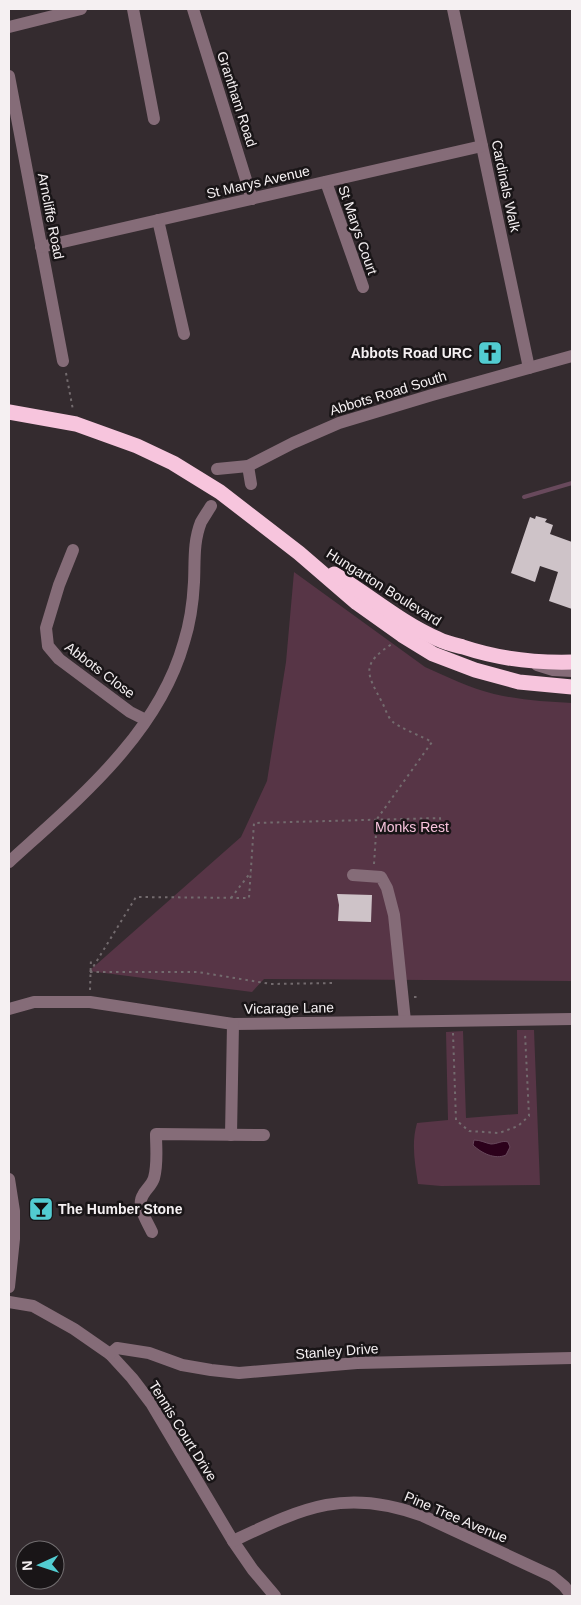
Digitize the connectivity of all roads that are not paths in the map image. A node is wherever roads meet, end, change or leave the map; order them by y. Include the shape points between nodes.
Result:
1 (81, 9) edge
2 (133, 9) edge
3 (193, 9) edge
4 (453, 9) edge
5 (9, 26) edge
6 (9, 76) edge
7 (154, 120) dead end
8 (482, 146) junction
9 (326, 182) junction
10 (252, 199) junction
11 (158, 220) junction
12 (41, 247) junction
13 (363, 287) dead end
14 (184, 334) dead end
15 (572, 356) edge
16 (63, 361) road end
17 (529, 368) junction
18 (9, 412) edge
19 (248, 466) junction
20 (217, 469) dead end
21 (251, 484) dead end
22 (211, 506) dead end
23 (73, 550) dead end
24 (299, 552) junction
25 (520, 660) junction
26 (572, 662) edge
27 (572, 670) edge
28 (572, 687) edge
29 (146, 720) junction
30 (9, 862) edge
31 (353, 875) dead end
32 (9, 1009) edge
33 (572, 1018) edge
34 (404, 1021) junction
35 (232, 1024) junction
36 (231, 1135) junction
37 (264, 1135) dead end
38 (9, 1179) edge
39 (152, 1232) dead end
40 (9, 1287) edge
41 (9, 1302) edge
42 (110, 1354) junction
43 (572, 1358) edge
44 (233, 1541) junction
45 (275, 1596) edge
46 (572, 1596) edge

1 - 5 street
2 - 7 street
3 - 10 street, Grantham Road
4 - 8 street, Cardinals Walk
6 - 12 street, Arncliffe Road
8 - 9 street, St Marys Avenue
8 - 17 street, Cardinals Walk
9 - 10 street, St Marys Avenue
9 - 13 street, St Marys Court
10 - 11 street, St Marys Avenue
11 - 12 street, St Marys Avenue
11 - 14 street
12 - 16 street, Arncliffe Road
15 - 17 street, Abbots Road South
17 - 19 street, Abbots Road South via 339,423
18 - 24 highway, Hungarton Boulevard via 76,424 173,463 220,492
19 - 20 street, Abbots Road South
19 - 21 street
22 - 29 street via 201,522 197,539 193,601 184,642 172,676
23 - 29 street, Abbots Close via 46,628 48,646 59,660
24 - 25 highway, Hungarton Boulevard via 438,640
24 - 28 highway, Hungarton Boulevard via 357,603 433,654 519,682
25 - 26 highway, Hungarton Boulevard
25 - 27 street via 553,670
29 - 30 street via 114,762
31 - 34 street via 381,877 387,888
32 - 35 street, Vicarage Lane via 39,1002 90,1002
33 - 34 street, Vicarage Lane
34 - 35 street, Vicarage Lane
35 - 36 street
36 - 37 street
36 - 39 street via 156,1134 154,1178 140,1202
38 - 40 street via 14,1239
41 - 42 street, Tennis Court Drive via 33,1306
42 - 43 street, Stanley Drive via 117,1348 125,1349 182,1364 239,1373 357,1363
42 - 44 street, Tennis Court Drive via 151,1402
44 - 45 street, Tennis Court Drive
44 - 46 street, Pine Tree Avenue via 309,1508 343,1502 376,1503 423,1516 543,1572 558,1580

